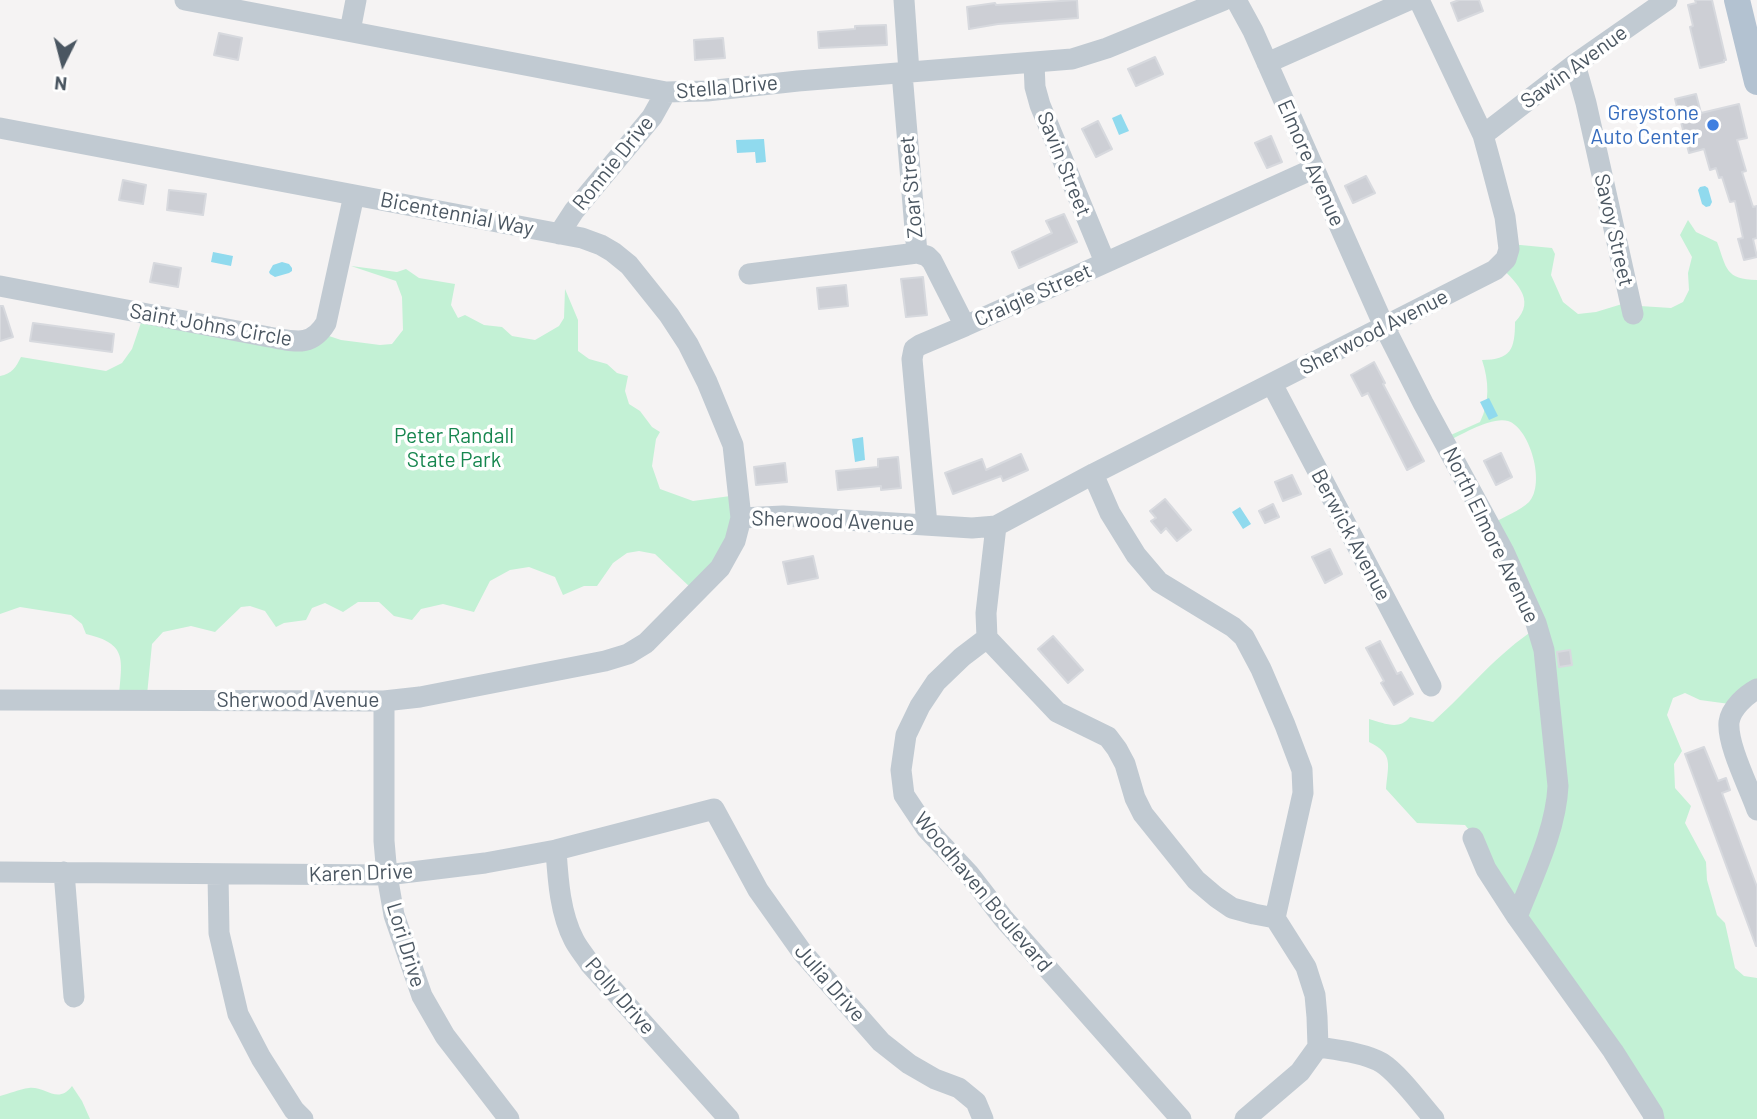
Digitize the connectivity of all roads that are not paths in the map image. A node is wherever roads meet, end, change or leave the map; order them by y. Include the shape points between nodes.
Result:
1 (185, 0) edge
2 (356, 0) edge
3 (904, 0) edge
4 (1224, 0) edge
5 (1236, 0) edge
6 (1409, 0) edge
7 (1419, 0) edge
8 (1667, 0) edge
9 (1737, 0) edge
10 (350, 32) junction
11 (1034, 63) junction
12 (1267, 63) junction
13 (1575, 64) junction
14 (906, 72) junction
15 (1757, 82) edge
16 (666, 92) junction
17 (0, 128) edge
18 (1483, 135) junction
19 (1313, 169) junction
20 (354, 195) junction
21 (559, 234) junction
22 (917, 253) junction
23 (1105, 262) junction
24 (749, 274) dead end
25 (0, 286) edge
26 (1633, 314) dead end
27 (965, 326) junction
28 (1384, 326) junction
29 (1272, 384) junction
30 (1093, 474) junction
31 (741, 518) junction
32 (927, 525) junction
33 (996, 526) junction
34 (987, 638) junction
35 (1431, 686) dead end
36 (1757, 689) edge
37 (0, 700) edge
38 (383, 701) junction
39 (714, 808) joint
40 (1757, 810) edge
41 (1473, 838) dead end
42 (556, 850) junction
43 (0, 872) edge
44 (64, 872) junction
45 (218, 874) junction
46 (387, 875) junction
47 (1517, 917) junction
48 (1275, 918) junction
49 (74, 996) dead end
50 (1318, 1047) junction
51 (303, 1119) edge
52 (509, 1119) edge
53 (729, 1119) edge
54 (983, 1119) edge
55 (1181, 1119) edge
56 (1245, 1119) edge
57 (1434, 1119) edge
58 (1654, 1119) edge

1 - 10 street, Stella Drive
2 - 10 street
3 - 14 street, Zoar Street
4 - 11 street, Stella Drive via 1095,53
5 - 12 street, Elmore Avenue
6 - 12 street
7 - 18 street
8 - 13 street, Sawin Avenue
9 - 15 main road
10 - 16 street, Stella Drive
11 - 14 street, Stella Drive
11 - 23 street, Savin Street via 1040,105
12 - 19 street, Elmore Avenue
13 - 18 street, Sawin Avenue
13 - 26 street, Savoy Street
14 - 16 street, Stella Drive
14 - 22 street, Zoar Street
16 - 21 street, Ronnie Drive via 652,117
17 - 20 street, Bicentennial Way
18 - 28 street, Sherwood Avenue via 1505,217 1506,259 1495,270
19 - 23 street, Craigie Street
19 - 28 street, Elmore Avenue
20 - 21 street, Bicentennial Way
20 - 25 street, Saint Johns Circle via 326,323 308,340 297,342
21 - 31 street, Bicentennial Way via 614,252 629,265 688,344 733,445
22 - 24 street
22 - 27 street, Zoar Street via 932,261
23 - 27 street, Craigie Street
27 - 32 street, Craigie Street via 920,345 912,359
28 - 29 street, Sherwood Avenue
28 - 47 street, North Elmore Avenue via 1504,552 1544,650 1557,806
29 - 30 street, Sherwood Avenue
29 - 35 street, Berwick Avenue
30 - 33 street, Sherwood Avenue
30 - 48 street via 1110,513 1159,582 1244,636 1285,725 1302,770 1303,793
31 - 32 street, Sherwood Avenue via 783,516
31 - 38 street, Sherwood Avenue via 720,568 646,643 628,654
32 - 33 street, Sherwood Avenue
33 - 34 street
34 - 48 street via 1057,712 1108,737 1125,764 1143,814 1196,880 1232,908
34 - 55 street, Woodhaven Boulevard via 936,682 920,706 906,735 901,769 904,795 926,828
36 - 40 street via 1729,721 1731,742
37 - 38 street, Sherwood Avenue
38 - 46 street, Lori Drive
39 - 42 street, Karen Drive
39 - 54 street, Julia Drive via 758,890 811,962 881,1042 909,1064 959,1088 976,1102
41 - 47 street via 1486,869
42 - 46 street, Karen Drive
42 - 53 street, Polly Drive via 559,888 574,940 590,964
43 - 44 street, Karen Drive
44 - 45 street, Karen Drive
44 - 49 street
45 - 46 street, Karen Drive
45 - 51 street via 219,933 238,1014 261,1058
46 - 52 street, Lori Drive via 394,915 422,996 445,1036
47 - 58 street via 1613,1051
48 - 50 street via 1306,967 1315,995
50 - 56 street via 1300,1072
50 - 57 street via 1381,1063

